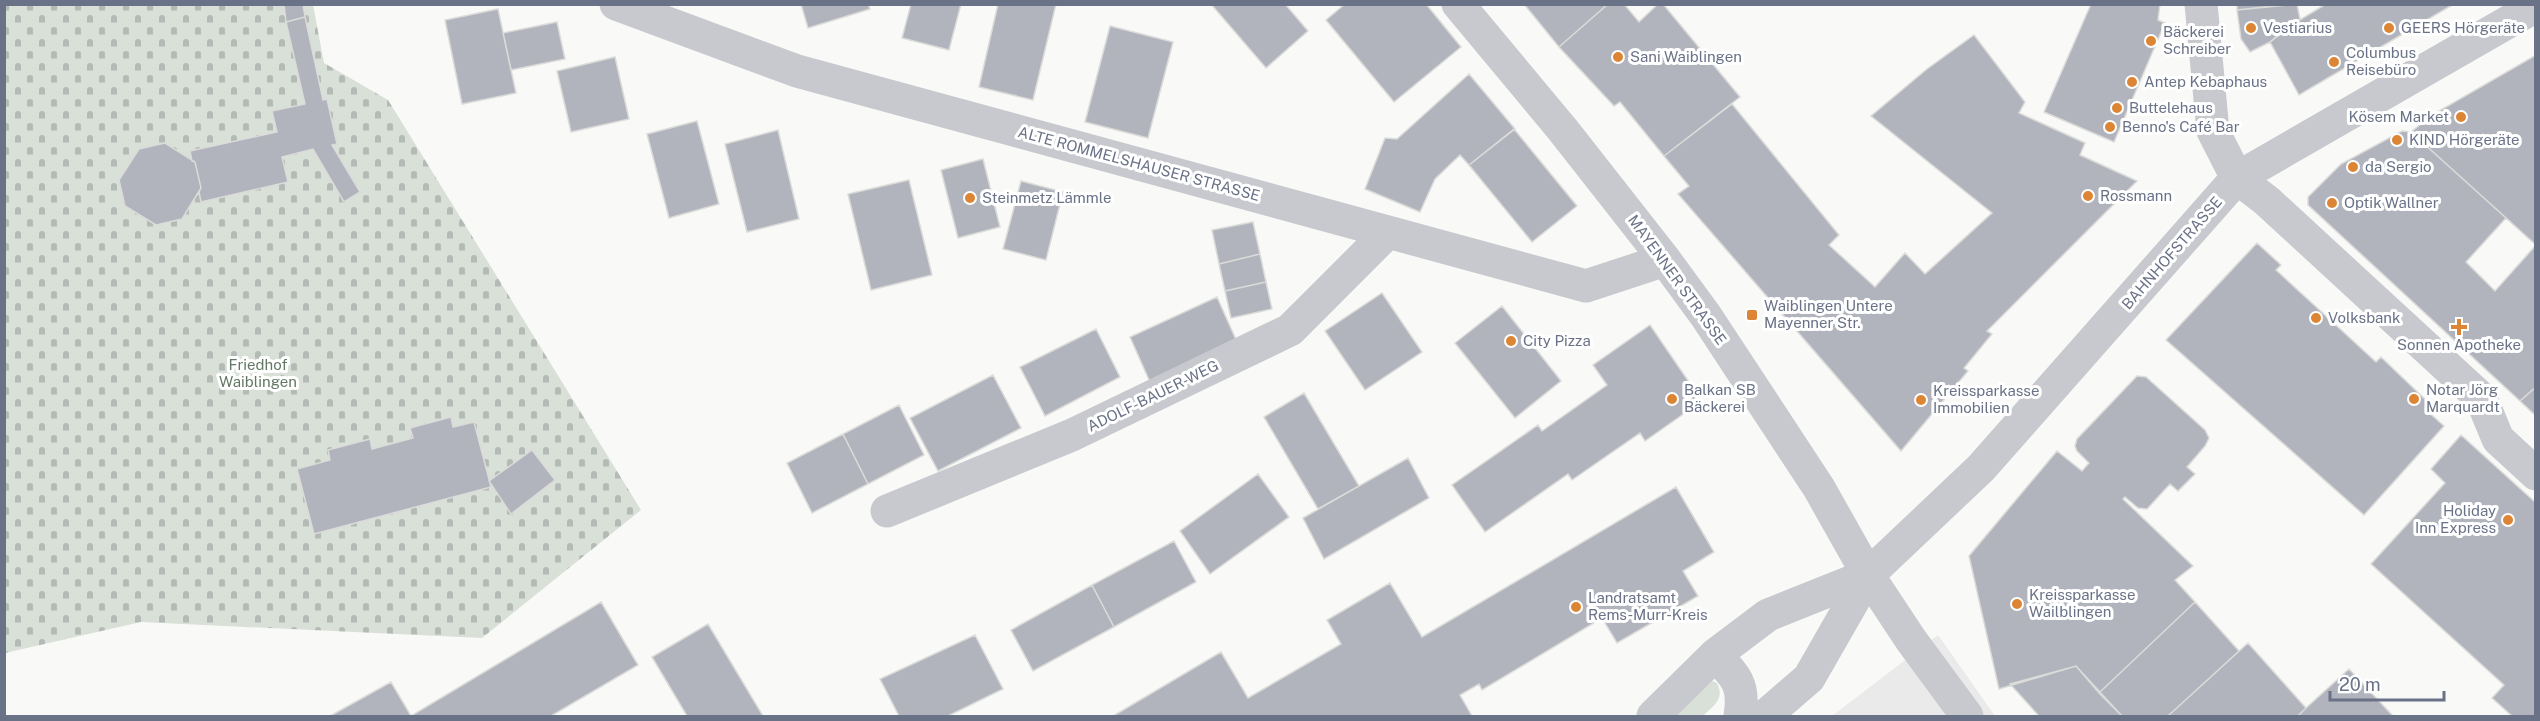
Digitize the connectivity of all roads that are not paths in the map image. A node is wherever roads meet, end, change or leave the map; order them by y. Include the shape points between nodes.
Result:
1 (616, 4) edge
2 (1458, 4) edge
3 (2200, 4) edge
4 (2535, 6) edge
5 (2237, 178) junction
6 (1388, 232) junction
7 (1665, 260) junction
8 (2535, 474) edge
9 (887, 511) dead end
10 (1868, 575) junction
11 (1715, 655) junction
12 (1653, 717) edge
13 (1740, 717) edge
14 (1765, 717) edge
15 (1967, 717) edge

1 - 6 street, ALTE ROMMELSHAUSER STRASSE via 797,71
2 - 7 street, MAYENNER STRASSE
3 - 5 street via 2213,131
4 - 5 street, BAHNHOFSTRASSE
5 - 8 street via 2267,201 2481,398 2498,439
5 - 10 street, BAHNHOFSTRASSE via 1981,468
6 - 7 street, ALTE ROMMELSHAUSER STRASSE via 1586,286
6 - 9 street, ADOLF-BAUER-WEG via 1290,330 1072,435
7 - 10 street, MAYENNER STRASSE via 1819,488
10 - 11 street via 1768,615
10 - 14 street via 1809,678
10 - 15 street, MAYENNER STRASSE
11 - 12 street
11 - 13 street via 1738,679

